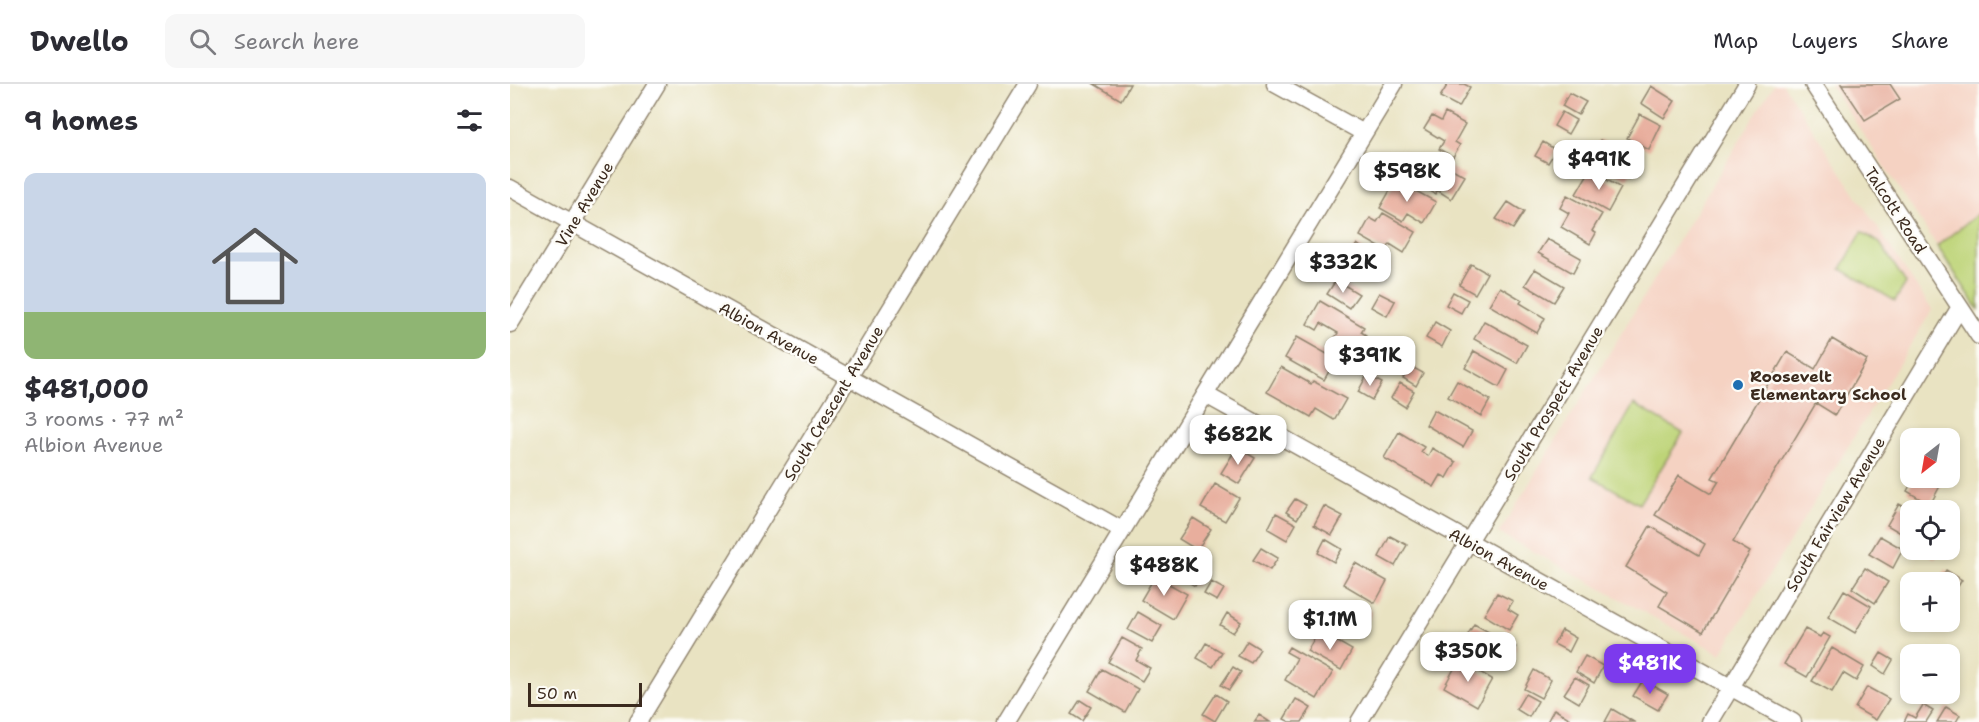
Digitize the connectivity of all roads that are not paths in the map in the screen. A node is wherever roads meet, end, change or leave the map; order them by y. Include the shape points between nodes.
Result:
1 (657, 84) edge
2 (1028, 84) edge
3 (1275, 84) edge
4 (1394, 84) edge
5 (1747, 84) edge
6 (1813, 84) edge
7 (1364, 133) junction
8 (510, 188) edge
9 (572, 223) junction
10 (1960, 307) junction
11 (510, 324) edge
12 (1979, 336) edge
13 (849, 377) junction
14 (1206, 395) junction
15 (1122, 530) junction
16 (1468, 542) junction
17 (1731, 687) junction
18 (638, 722) edge
19 (1006, 722) edge
20 (1359, 722) edge
21 (1710, 722) edge
22 (1793, 722) edge

1 - 9 street, Vine Avenue
2 - 13 street, South Crescent Avenue
3 - 7 street
4 - 7 street
5 - 16 street, South Prospect Avenue
6 - 10 street, Talcott Road
7 - 14 street
8 - 9 street, Albion Avenue
9 - 11 street, Vine Avenue
9 - 13 street, Albion Avenue
10 - 12 street, Talcott Road
10 - 17 street, South Fairview Avenue
13 - 15 street, Albion Avenue
13 - 18 street, South Crescent Avenue
14 - 15 street
14 - 16 street, Albion Avenue
15 - 19 street
16 - 17 street, Albion Avenue
16 - 20 street, South Prospect Avenue
17 - 21 street, South Fairview Avenue
17 - 22 street, Albion Avenue

